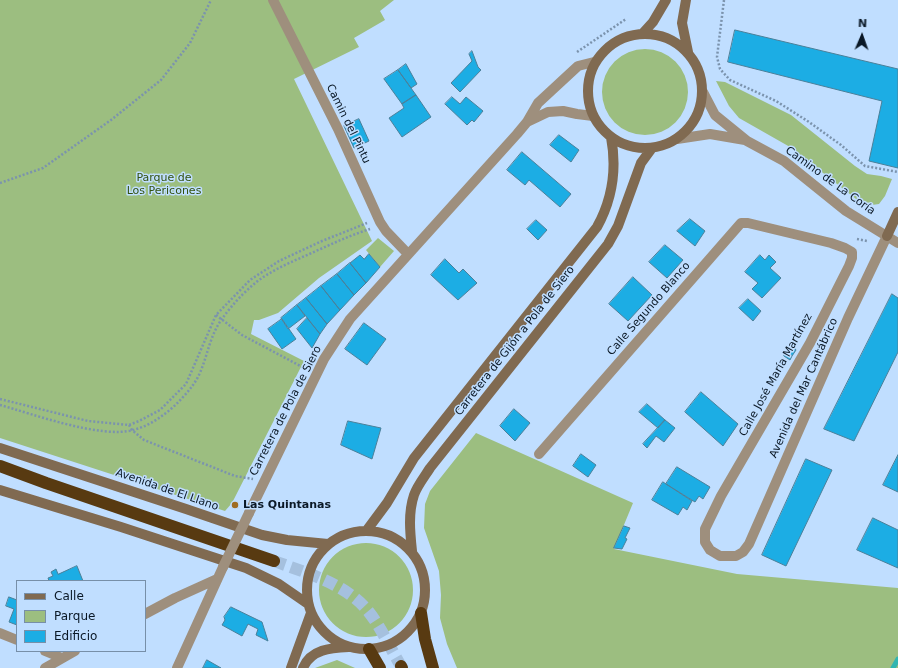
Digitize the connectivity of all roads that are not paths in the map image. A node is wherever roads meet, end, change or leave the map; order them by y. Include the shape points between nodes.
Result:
1 (273, 0) edge
2 (666, 0) edge
3 (686, 0) edge
4 (643, 33) junction
5 (688, 52) junction
6 (594, 62) junction
7 (703, 92) junction
8 (593, 116) junction
9 (527, 122) junction
10 (611, 137) junction
11 (677, 139) junction
12 (747, 141) junction
13 (652, 148) junction
14 (898, 212) edge
15 (796, 235) joint
16 (887, 236) junction
17 (898, 243) edge
18 (408, 254) junction
19 (0, 448) edge
20 (539, 454) dead end
21 (0, 466) edge
22 (0, 471) edge
23 (46, 483) junction
24 (0, 490) edge
25 (367, 530) junction
26 (328, 544) junction
27 (412, 551) junction
28 (720, 556) joint
29 (274, 561) tunnel mouth
30 (217, 579) junction
31 (310, 608) junction
32 (146, 613) edge
33 (421, 613) junction
34 (0, 633) edge
35 (16, 640) edge
36 (351, 647) junction
37 (369, 649) junction
38 (47, 652) edge
39 (73, 652) edge
40 (62, 658) junction
41 (45, 668) edge
42 (177, 668) edge
43 (292, 668) edge
44 (303, 668) edge
45 (380, 668) edge
46 (433, 668) edge

1 - 18 street, Camin del Pintu via 338,129 380,222
2 - 4 main road
3 - 5 main road via 682,23
4 - 5 main road via 660,35
4 - 6 main road via 628,35 615,41 603,50
5 - 7 main road via 696,64
6 - 8 main road via 588,80 587,98
6 - 9 street, Carretera de Pola de Siero via 578,66 538,103
7 - 11 main road via 695,119
7 - 12 street, Camino de La Coría via 715,115
8 - 9 street, Carretera de Pola de Siero via 563,110 548,112
8 - 10 main road via 600,128
9 - 18 street, Carretera de Pola de Siero
10 - 13 main road via 637,148
10 - 25 main road, Carretera de Gijón a Pola de Siero via 614,154 613,182 605,214 597,227 414,458
11 - 12 street, Camino de La Coría via 710,134
11 - 13 main road
12 - 16 street, Camino de La Coría via 784,161 846,211
13 - 27 main road, Carretera de Gijón a Pola de Siero via 641,163 618,226 608,244 426,474 415,494 411,512 409,530
14 - 16 main road, Avenida del Mar Cantábrico
15 - 20 street, Calle Segundo Blanco via 741,223
15 - 28 street, Calle José María Martínez via 845,248 852,252 852,258 810,343 721,496 705,529 704,542 710,550
16 - 17 street, Camino de La Coría
16 - 28 street, Avenida del Mar Cantábrico via 848,318 749,544 736,556
18 - 30 street, Carretera de Pola de Siero, bridge via 350,319 324,359
19 - 26 main road, Avenida de El Llano via 262,535
21 - 23 highway
22 - 23 highway
23 - 29 highway
24 - 31 main road via 246,568 279,584
25 - 26 main road via 346,534
25 - 27 main road via 385,533
26 - 31 main road via 317,556 310,571 307,587
27 - 33 main road via 422,568 425,583
30 - 32 street
30 - 42 street, Carretera de Pola de Siero
31 - 36 main road via 316,623 324,632
31 - 43 main road
33 - 37 main road via 408,631 390,644
33 - 46 highway
34 - 35 street
36 - 37 main road
36 - 44 main road via 328,648 315,654
37 - 45 highway
38 - 40 street
39 - 40 street
40 - 41 street

